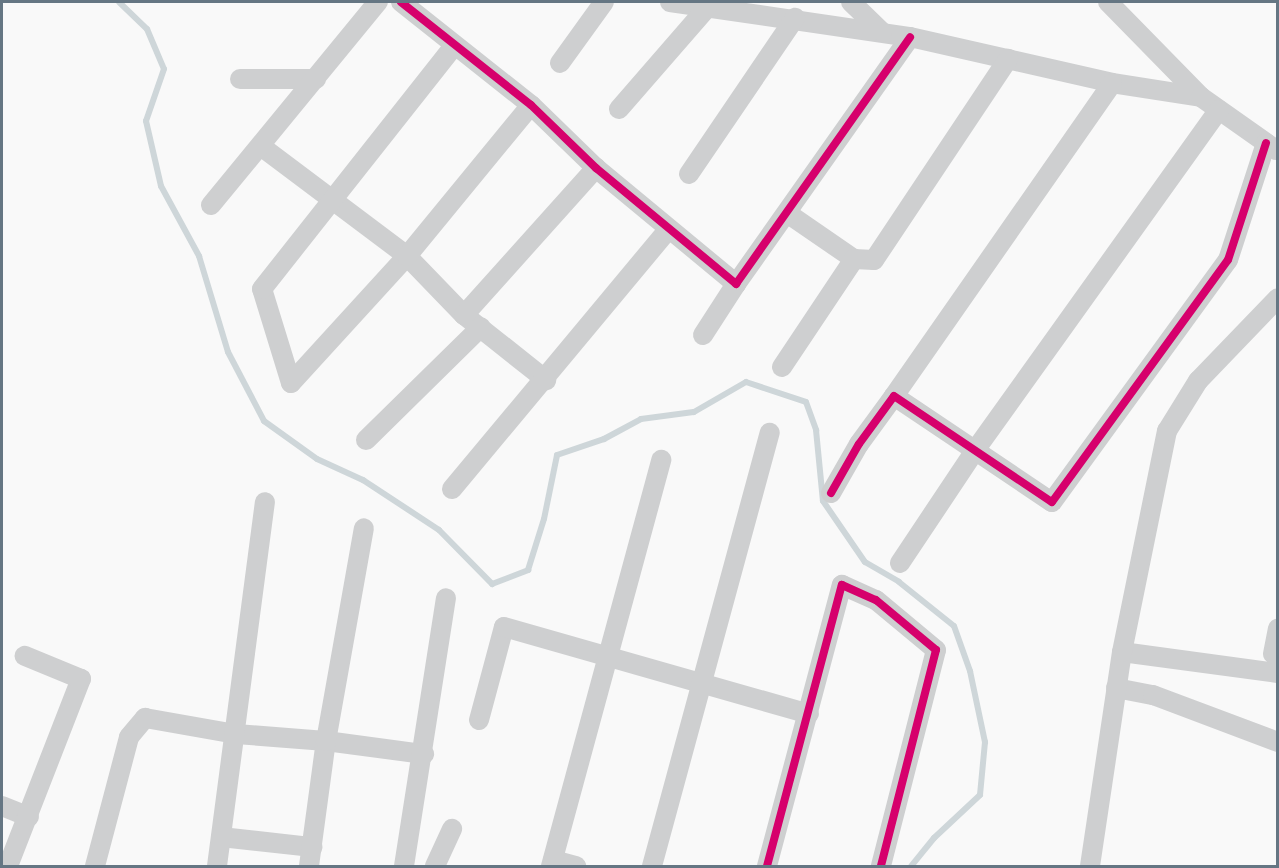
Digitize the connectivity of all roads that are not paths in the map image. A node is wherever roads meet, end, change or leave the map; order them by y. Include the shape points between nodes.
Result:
1 (378, 2) edge
2 (401, 2) edge
3 (604, 2) edge
4 (670, 2) edge
5 (1108, 2) edge
6 (859, 4) edge
7 (706, 9) junction
8 (795, 18) junction
9 (882, 32) junction
10 (910, 36) junction
11 (454, 46) junction
12 (1008, 59) junction
13 (560, 63) dead end
14 (240, 79) dead end
15 (316, 79) junction
16 (1112, 83) junction
17 (1201, 97) junction
18 (531, 105) junction
19 (619, 109) dead end
20 (1219, 110) junction
21 (262, 147) junction
22 (1272, 147) edge
23 (596, 168) junction
24 (689, 174) dead end
25 (333, 200) junction
26 (211, 205) dead end
27 (786, 213) junction
28 (668, 230) junction
29 (407, 256) junction
30 (854, 259) junction
31 (736, 284) junction
32 (1278, 298) edge
33 (464, 315) junction
34 (480, 327) junction
35 (703, 335) dead end
36 (782, 367) dead end
37 (546, 380) junction
38 (894, 396) junction
39 (770, 433) dead end
40 (366, 440) dead end
41 (976, 449) junction
42 (661, 460) dead end
43 (452, 489) dead end
44 (831, 493) dead end
45 (265, 502) dead end
46 (363, 528) dead end
47 (900, 563) dead end
48 (446, 598) dead end
49 (1278, 628) edge
50 (1122, 652) junction
51 (25, 656) dead end
52 (608, 658) junction
53 (1275, 664) edge
54 (700, 682) junction
55 (1116, 688) junction
56 (809, 714) junction
57 (479, 720) dead end
58 (236, 734) junction
59 (326, 741) junction
60 (1278, 741) edge
61 (424, 754) junction
62 (2, 806) edge
63 (29, 817) junction
64 (452, 829) dead end
65 (221, 837) junction
66 (312, 847) junction
67 (552, 863) edge
68 (8, 867) edge
69 (95, 867) edge
70 (217, 867) edge
71 (309, 867) edge
72 (404, 867) edge
73 (435, 867) edge
74 (576, 867) edge
75 (652, 867) edge
76 (767, 867) edge
77 (881, 867) edge
78 (1090, 867) edge

1 - 15 street
2 - 11 street
3 - 13 street
4 - 7 street
5 - 17 street
6 - 9 street
7 - 8 street
7 - 19 street
8 - 9 street
8 - 24 street
9 - 10 street
10 - 12 street
10 - 27 street
11 - 18 street
11 - 25 street
12 - 16 street
12 - 30 street via 880,253 865,263
14 - 15 street
15 - 21 street
16 - 17 street
16 - 38 street
17 - 20 street
18 - 23 street
18 - 29 street
20 - 22 street
20 - 41 street
21 - 25 street
21 - 26 street
22 - 41 street via 1228,260 1052,502
23 - 28 street
23 - 33 street
25 - 29 street
25 - 29 street via 262,290 291,383
27 - 30 street
27 - 31 street
28 - 31 street
28 - 37 street
29 - 33 street
30 - 36 street
31 - 35 street
32 - 50 street via 1198,381 1167,431
33 - 34 street
34 - 37 street
34 - 40 street
37 - 43 street
38 - 41 street
38 - 44 street via 859,444
39 - 54 street
41 - 47 street
42 - 52 street
45 - 58 street
46 - 59 street
48 - 61 street
49 - 53 street
50 - 53 street
50 - 55 street
51 - 63 street via 81,679
52 - 54 street
52 - 57 street via 504,627
52 - 67 street
54 - 56 street
54 - 75 street
55 - 60 street via 1153,695
55 - 78 street
56 - 76 street
56 - 77 street via 842,585 876,600 936,650
58 - 59 street
58 - 65 street
58 - 69 street via 145,718 129,737
59 - 61 street
59 - 66 street
61 - 72 street
62 - 63 street
63 - 68 street
64 - 73 street
65 - 66 street
65 - 70 street
66 - 71 street
67 - 74 street

